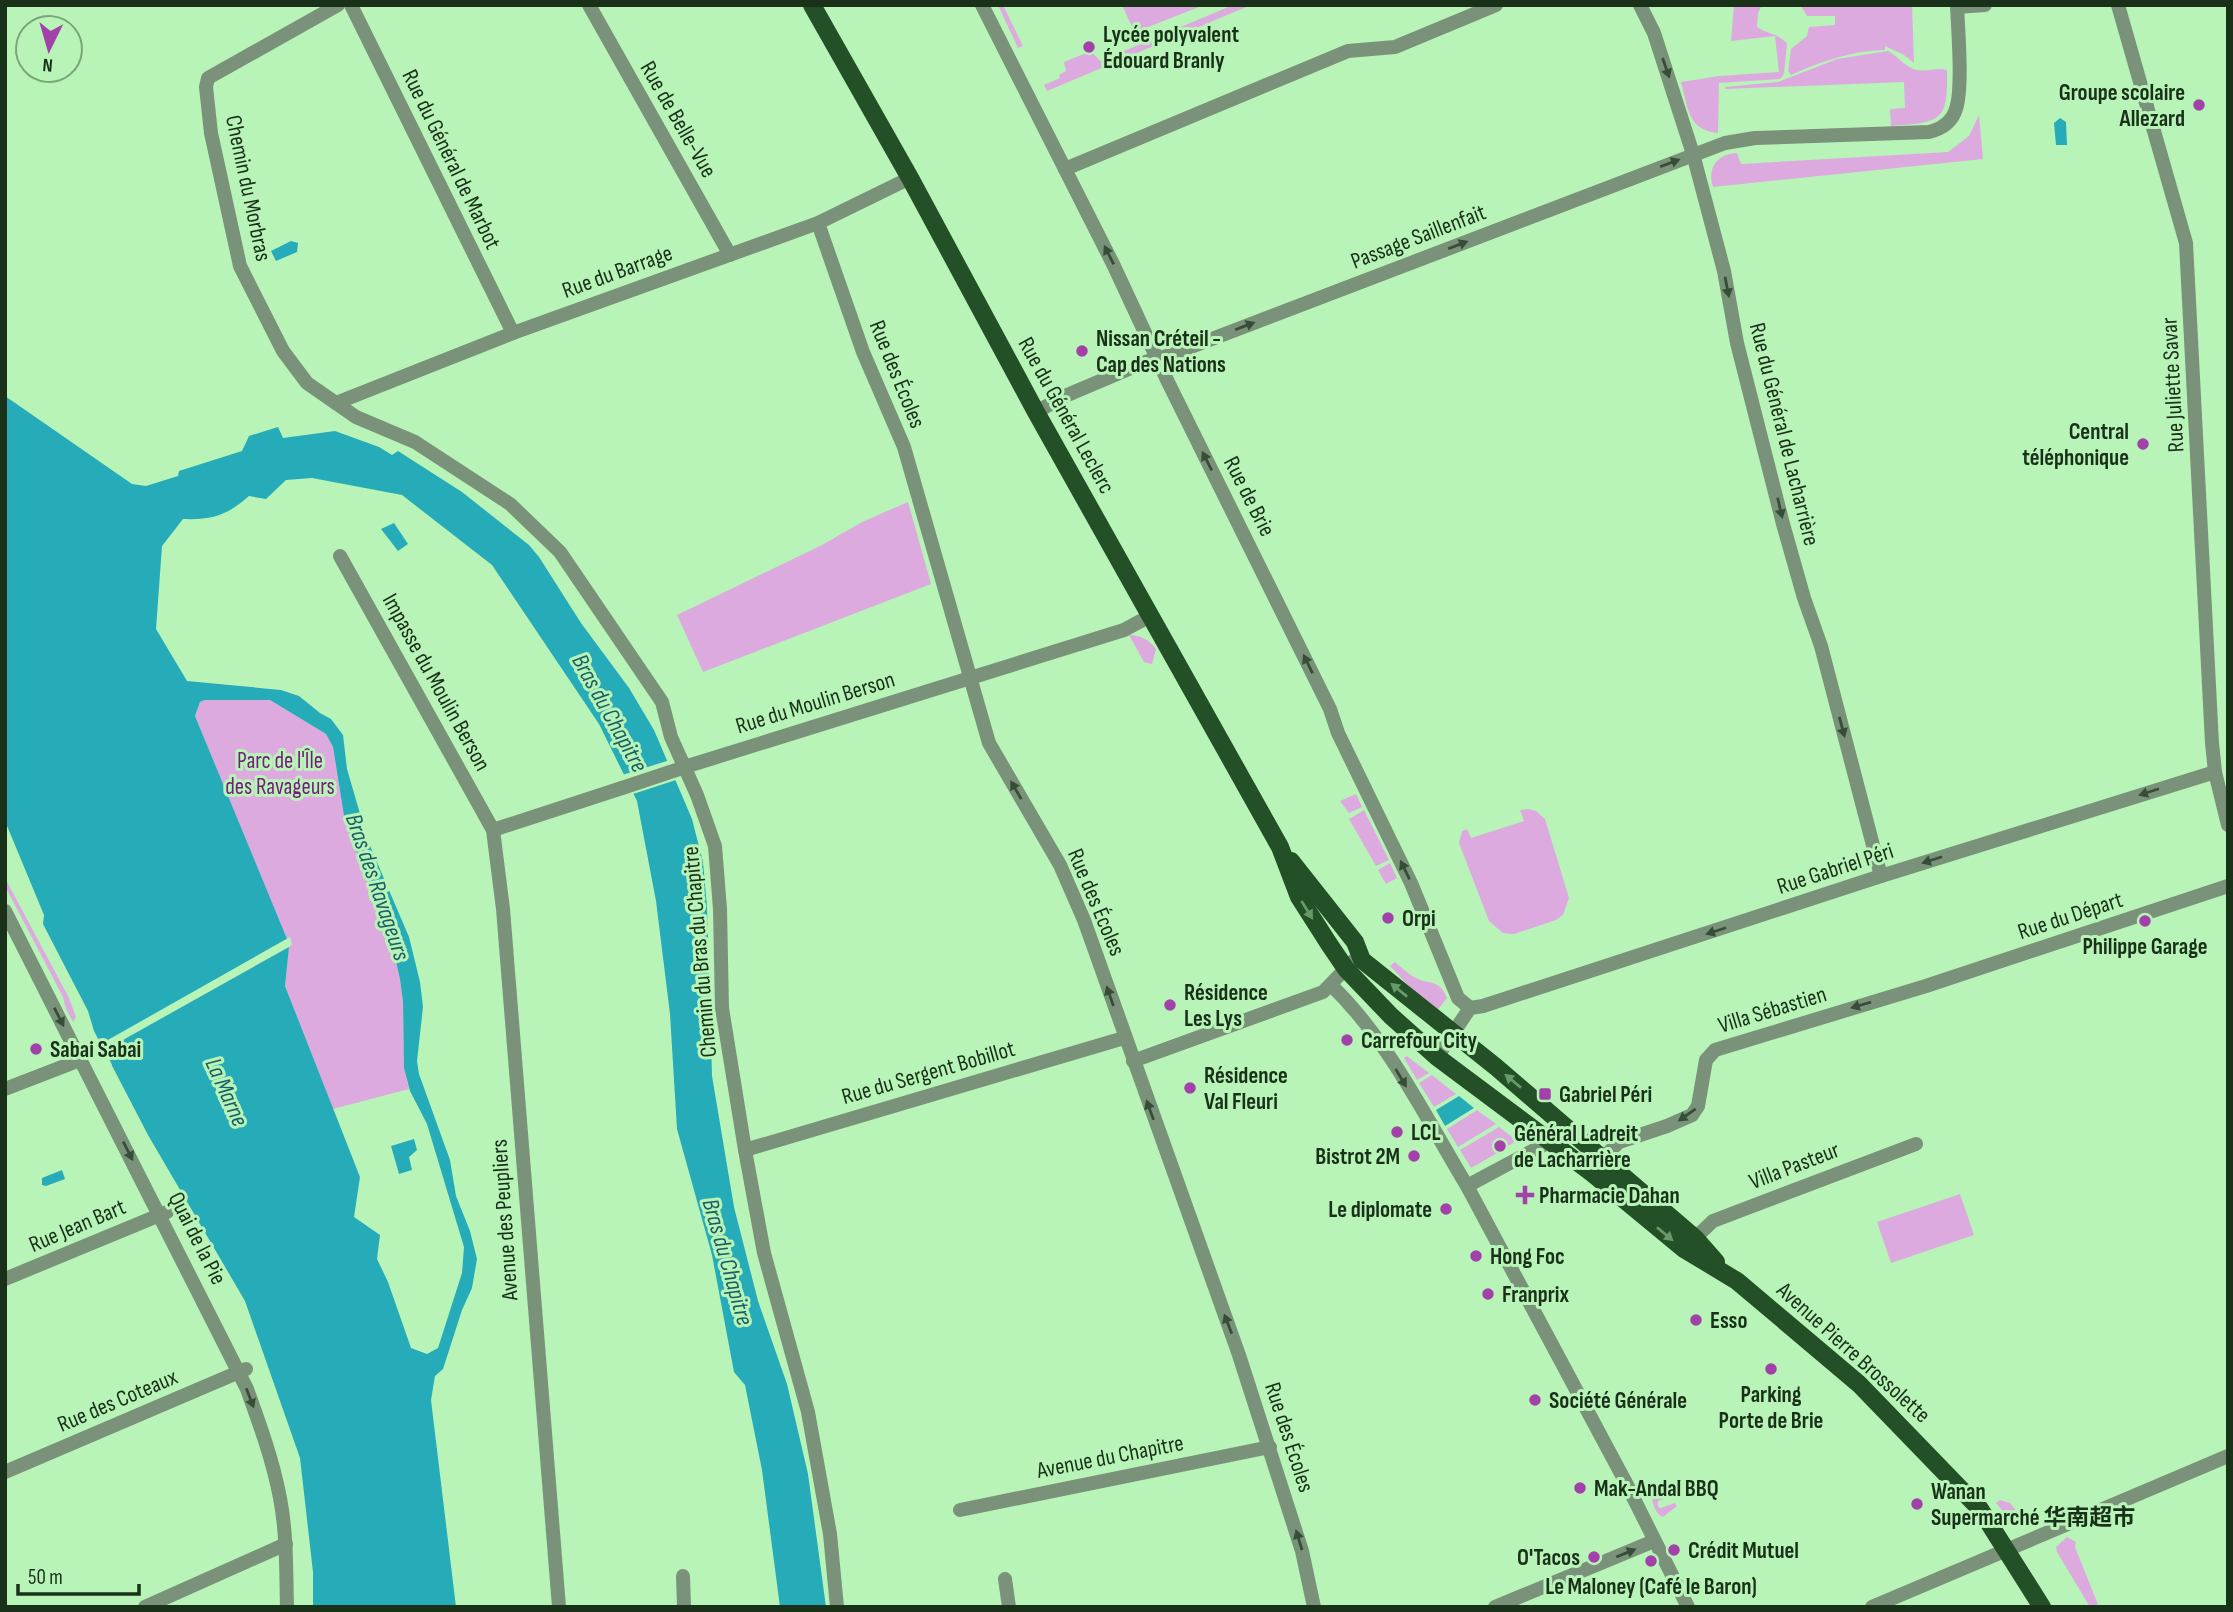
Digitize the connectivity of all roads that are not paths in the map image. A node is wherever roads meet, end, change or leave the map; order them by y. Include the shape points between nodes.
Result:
1 (338, 5) edge
2 (351, 5) edge
3 (589, 5) edge
4 (812, 5) edge
5 (982, 5) edge
6 (1496, 5) edge
7 (1640, 5) edge
8 (1985, 5) edge
9 (2118, 5) edge
10 (1957, 6) edge
11 (1693, 154) junction
12 (1065, 169) junction
13 (910, 178) junction
14 (818, 223) junction
15 (730, 255) junction
16 (513, 332) junction
17 (1159, 359) junction
18 (336, 402) junction
19 (1036, 412) junction
20 (340, 556) dead end
21 (1150, 616) junction
22 (970, 678) junction
23 (2221, 771) edge
24 (2228, 825) edge
25 (493, 830) junction
26 (1280, 847) junction
27 (1881, 877) junction
28 (2228, 886) edge
29 (5, 911) edge
30 (1362, 960) junction
31 (1346, 969) junction
32 (1331, 985) junction
33 (1926, 986) joint
34 (1470, 1008) junction
35 (1453, 1032) junction
36 (1124, 1038) junction
37 (1437, 1057) junction
38 (80, 1060) junction
39 (1133, 1061) junction
40 (5, 1089) edge
41 (1549, 1142) junction
42 (1916, 1144) dead end
43 (745, 1150) junction
44 (1603, 1158) junction
45 (1467, 1186) junction
46 (164, 1213) junction
47 (1695, 1238) junction
48 (1727, 1274) junction
49 (5, 1279) edge
50 (243, 1371) junction
51 (1270, 1447) junction
52 (2228, 1456) edge
53 (5, 1472) edge
54 (960, 1510) dead end
55 (1654, 1541) junction
56 (286, 1545) junction
57 (2007, 1549) junction
58 (683, 1576) dead end
59 (1004, 1579) dead end
60 (145, 1607) edge
61 (287, 1607) edge
62 (559, 1607) edge
63 (684, 1607) edge
64 (837, 1607) edge
65 (1009, 1607) edge
66 (1314, 1607) edge
67 (1495, 1607) edge
68 (1688, 1607) edge
69 (1872, 1607) edge
70 (2042, 1607) edge

1 - 18 street, Chemin du Morbras via 208,78 205,87 240,266 283,351 307,383
2 - 16 street, Rue du Général de Marbot
3 - 15 street, Rue de Belle-Vue
4 - 13 main road, Rue du Général Leclerc
5 - 12 street, Rue de Brie
6 - 12 street via 1395,47 1348,51
7 -> 11 street, Rue du Général de Lacharrière via 1654,33
8 - 10 street
9 - 23 street, Rue Juliette Savar via 2186,243
10 - 11 street, Passage Saillenfait via 1959,93 1956,110 1938,130 1755,138
17 -> 11 street, Passage Saillenfait
11 -> 27 street, Rue du Général de Lacharrière via 1783,524 1821,646
17 -> 12 street, Rue de Brie
13 - 14 street, Rue du Barrage
13 - 19 main road, Rue du Général Leclerc
14 - 15 street, Rue du Barrage
14 - 22 street, Rue des Écoles via 863,352 904,447
15 - 16 street, Rue du Barrage
16 - 18 street, Rue du Barrage
17 - 19 street, Passage Saillenfait
34 -> 17 street, Rue de Brie via 1458,998 1411,883 1330,709
18 - 43 street, Chemin du Bras du Chapitre via 356,417 415,442 510,504 560,552 662,702 671,737 715,846 722,1008
19 - 21 main road, Rue du Général Leclerc
20 - 25 street, Impasse du Moulin Berson
21 - 22 street, Rue du Moulin Berson via 1124,629
21 - 26 main road, Rue du Général Leclerc
22 - 25 street, Rue du Moulin Berson, bridge
36 -> 22 street, Rue des Écoles via 1074,896 989,743
23 - 24 street, Rue Juliette Savar
23 -> 27 street, Rue Gabriel Péri
25 - 62 street, Avenue des Peupliers
26 - 30 main road, Rue du Général Leclerc via 1354,942
26 -> 31 main road, Rue du Général Leclerc via 1299,897
27 -> 34 street, Rue Gabriel Péri
28 - 33 street, Rue du Départ
29 -> 38 street, Quai de la Pie
30 - 31 street via 1353,961
35 -> 30 main road, Rue du Général Leclerc
31 - 32 street
31 - 37 main road, Rue du Général Leclerc
32 - 39 street
32 -> 45 street via 1378,1038
33 -> 44 street, Villa Sébastien via 1715,1050 1706,1060 1698,1106 1692,1115 1619,1142
34 - 35 street
35 - 37 street
44 -> 35 main road, Avenue Pierre Brossolette
36 - 39 street, Rue des Écoles
36 - 43 street, Rue du Sergent Bobillot
37 - 41 main road, Avenue Pierre Brossolette
38 - 40 street
38 -> 46 street, Quai de la Pie
51 -> 39 street, Rue des Écoles
41 - 45 street
41 -> 48 main road, Avenue Pierre Brossolette via 1684,1250
42 - 47 street, Villa Pasteur via 1713,1221
43 - 64 street, Chemin du Bras du Chapitre via 764,1254 808,1412 832,1545
44 - 47 main road, Avenue Pierre Brossolette
45 - 55 street
46 - 49 street, Rue Jean Bart
46 - 50 street, Quai de la Pie
47 - 48 main road, Avenue Pierre Brossolette
48 - 57 main road, Avenue Pierre Brossolette via 1860,1384 1971,1499
50 - 53 street, Rue des Coteaux
50 -> 56 street, Quai de la Pie via 280,1498
51 - 54 street, Avenue du Chapitre
66 -> 51 street, Rue des Écoles
52 - 57 street
67 -> 55 street
55 - 68 street
56 - 60 street
56 - 61 street, Quai de la Pie
57 - 69 street
57 - 70 main road, Avenue Pierre Brossolette
58 - 63 street
59 - 65 street

